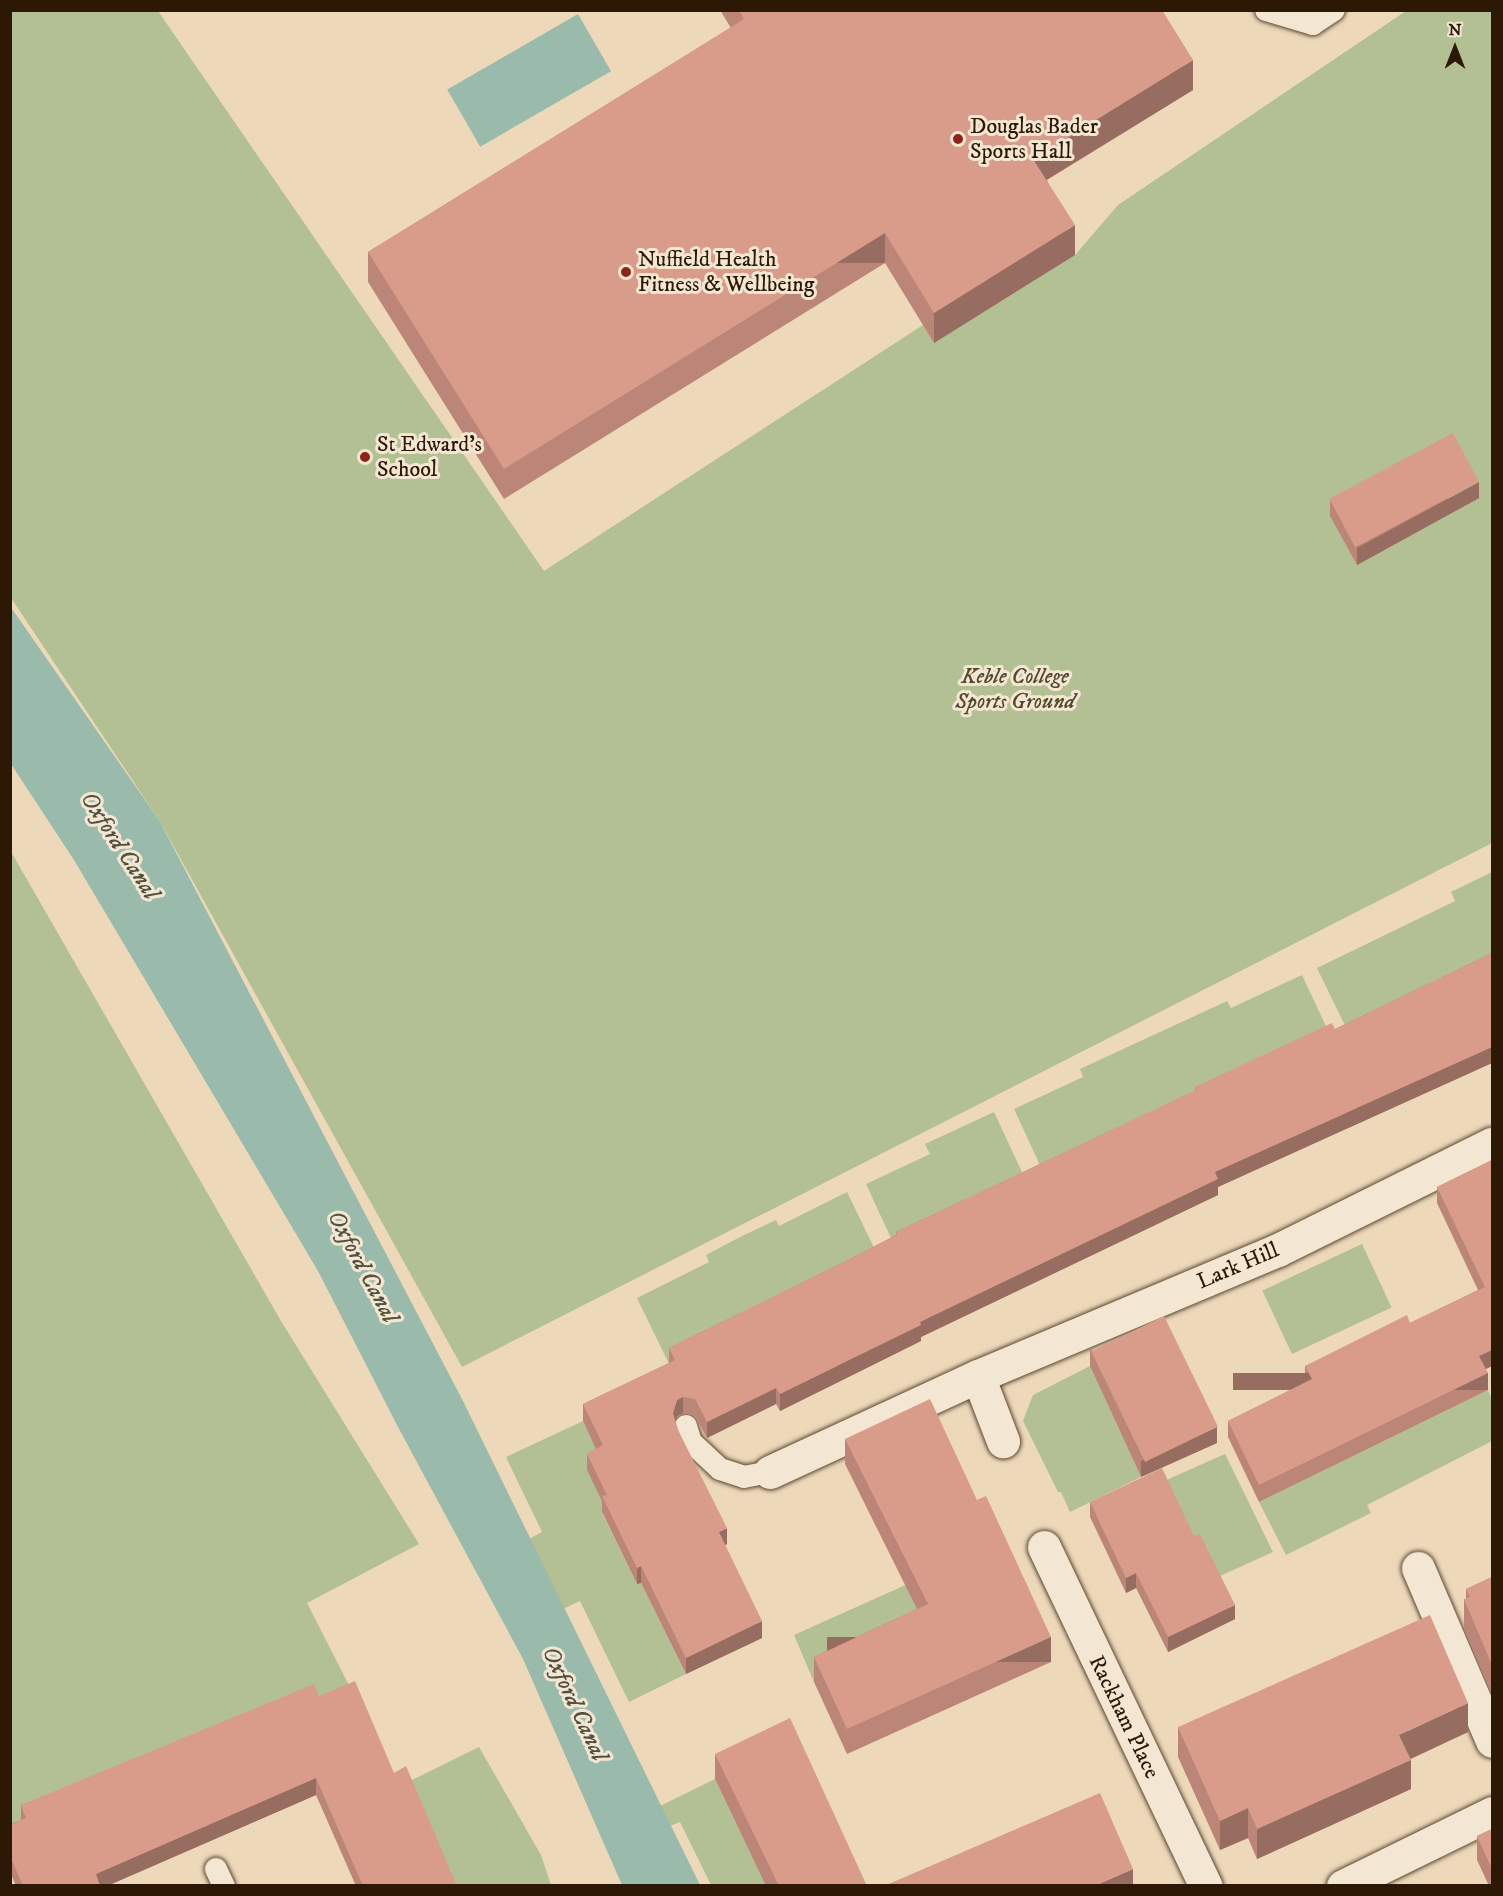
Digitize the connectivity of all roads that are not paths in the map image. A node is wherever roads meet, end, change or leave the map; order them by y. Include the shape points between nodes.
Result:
1 (1266, 10) edge
2 (1334, 10) edge
3 (1492, 1144) edge
4 (978, 1376) junction
5 (686, 1426) dead end
6 (1003, 1441) dead end
7 (770, 1472) joint
8 (1044, 1548) dead end
9 (1418, 1568) dead end
10 (1492, 1741) edge
11 (1492, 1813) edge
12 (1206, 1886) edge
13 (1343, 1886) edge

1 - 2 lane via 1313,24
3 - 4 street, Lark Hill via 1278,1250
4 - 6 street
4 - 7 street, Lark Hill
5 - 7 lane, Lark Hill via 691,1442 720,1469 744,1477
8 - 12 street, Rackham Place
9 - 10 street
11 - 13 street

